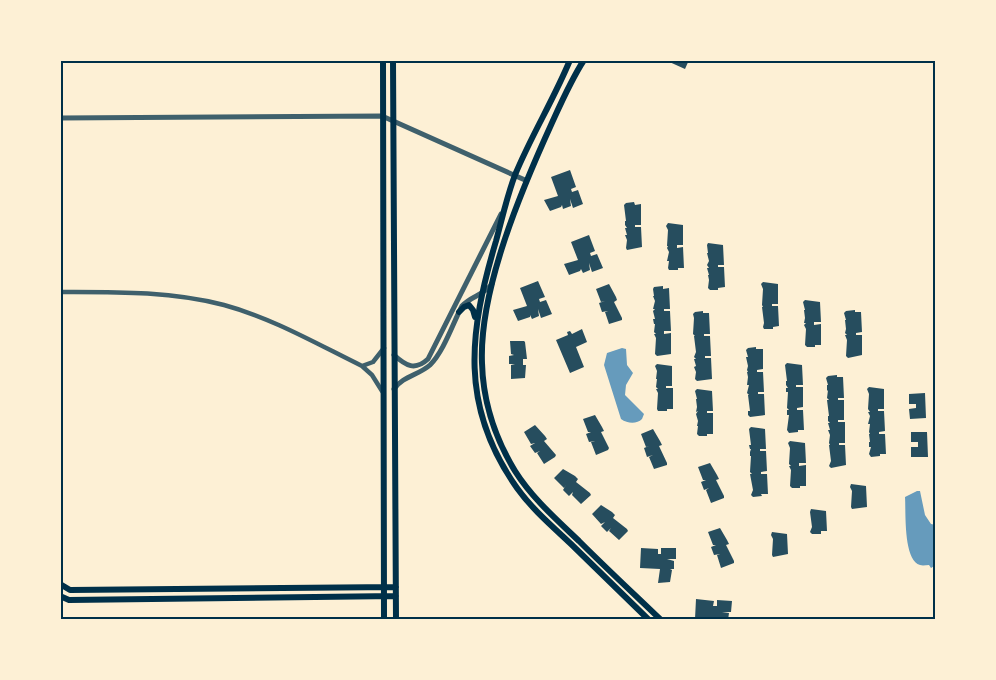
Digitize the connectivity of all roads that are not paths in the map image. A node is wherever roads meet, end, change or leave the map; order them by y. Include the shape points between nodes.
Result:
1 (383, 60) edge
2 (393, 60) edge
3 (572, 60) edge
4 (584, 60) edge
5 (382, 116) junction
6 (60, 118) edge
7 (393, 121) junction
8 (515, 175) junction
9 (525, 180) junction
10 (507, 202) junction
11 (493, 282) junction
12 (60, 292) edge
13 (482, 294) junction
14 (459, 312) junction
15 (476, 325) junction
16 (384, 348) junction
17 (394, 355) junction
18 (362, 366) junction
19 (394, 389) junction
20 (383, 393) junction
21 (60, 584) edge
22 (384, 587) junction
23 (396, 587) junction
24 (60, 596) edge
25 (384, 596) junction
26 (396, 596) junction
27 (384, 620) edge
28 (396, 620) edge
29 (650, 620) edge
30 (661, 620) edge

1 - 5 main road
2 - 7 main road
3 - 8 main road
4 - 9 main road
5 - 6 street
5 - 7 street
5 - 16 main road
7 - 8 street
7 - 17 main road
8 - 9 street
8 - 10 main road
9 - 11 main road
10 - 13 main road
10 - 17 street via 428,359 412,367
11 - 13 street
11 - 30 main road via 485,318 482,365 490,415 501,446 543,507
12 - 18 street via 155,293 224,305 278,324
13 - 14 street via 465,302
13 - 15 main road
14 - 15 main road via 466,305 471,307
14 - 19 street via 431,364
15 - 29 main road via 477,400 488,434 509,475 538,513
16 - 18 street via 373,362
16 - 20 main road
17 - 19 main road
18 - 20 street
19 - 23 main road
20 - 22 main road
21 - 22 main road via 70,590
22 - 23 main road
22 - 25 main road
23 - 26 main road
24 - 25 main road via 69,600
25 - 26 main road
25 - 27 main road
26 - 28 main road

